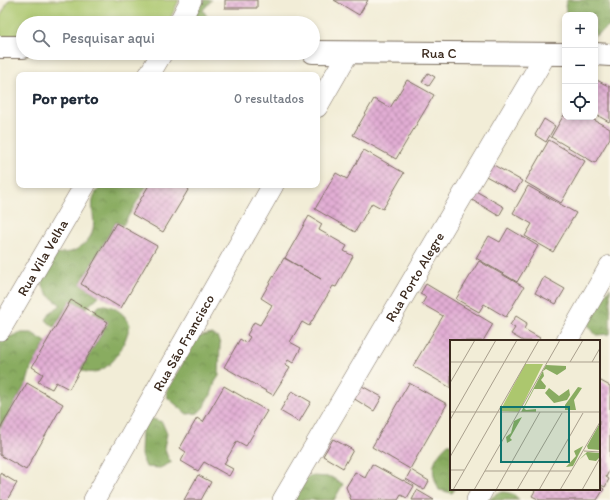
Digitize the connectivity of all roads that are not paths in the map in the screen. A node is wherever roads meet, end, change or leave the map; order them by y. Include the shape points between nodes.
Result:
1 (191, 0) edge
2 (182, 16) edge
3 (0, 46) edge
4 (16, 47) edge
5 (320, 52) edge
6 (348, 53) junction
7 (555, 54) edge
8 (598, 54) edge
9 (610, 54) edge
10 (158, 60) edge
11 (151, 72) edge
12 (320, 102) edge
13 (83, 188) edge
14 (271, 188) edge
15 (610, 266) edge
16 (0, 330) edge
17 (568, 340) edge
18 (482, 490) edge
19 (94, 500) edge
20 (283, 500) edge
21 (476, 500) edge

1 - 2 street
3 - 4 street
5 - 6 street, Rua C
6 - 7 street, Rua C
6 - 12 street
7 - 20 street, Rua Porto Alegre
8 - 9 street
10 - 11 street
13 - 16 street, Rua Vila Velha
14 - 19 street, Rua São Francisco
15 - 17 street
18 - 21 street

